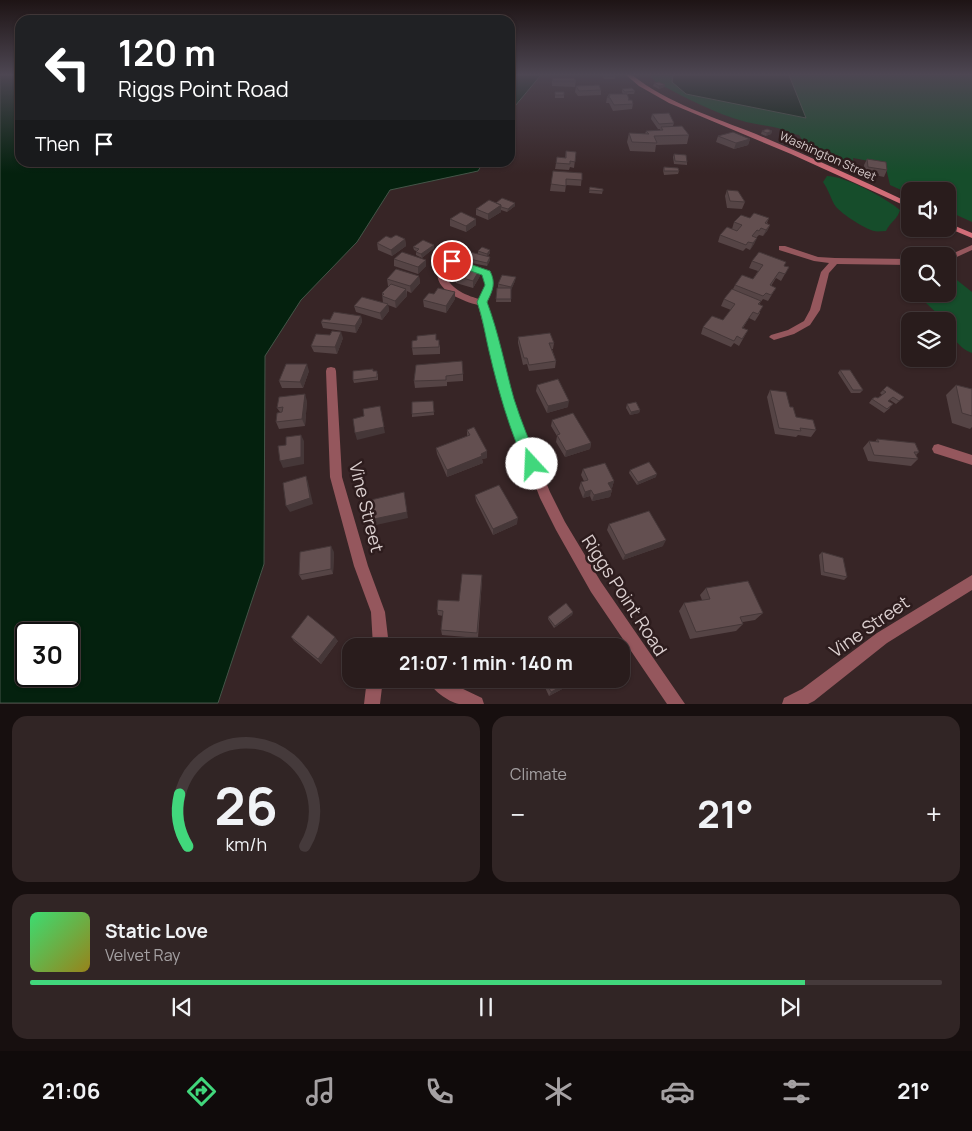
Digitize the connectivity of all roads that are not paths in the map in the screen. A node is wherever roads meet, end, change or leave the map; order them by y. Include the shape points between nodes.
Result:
1 (687, 108) edge
2 (901, 202) edge
3 (956, 229) edge
4 (972, 236) edge
5 (972, 247) edge
6 (782, 248) dead end
7 (956, 255) edge
8 (835, 261) junction
9 (901, 262) edge
10 (482, 302) junction
11 (774, 338) dead end
12 (331, 370) dead end
13 (938, 449) dead end
14 (972, 460) edge
15 (972, 582) edge
16 (382, 638) edge
17 (374, 688) edge
18 (447, 688) edge
19 (372, 704) edge
20 (476, 704) edge
21 (677, 704) edge
22 (790, 704) edge

1 - 2 main road, Washington Street
3 - 4 main road
5 - 7 street
6 - 8 street via 817,260
8 - 9 street
8 - 11 street via 825,272 815,310 807,323
10 - 10 street via 490,285 487,273 452,261 441,272 446,286 473,301
10 - 21 street, Riggs Point Road via 509,402 532,464 571,547 607,606
12 - 16 street, Vine Street via 336,477 378,612
13 - 14 street
15 - 22 street, Vine Street via 882,638 808,695
17 - 19 street
18 - 20 street

